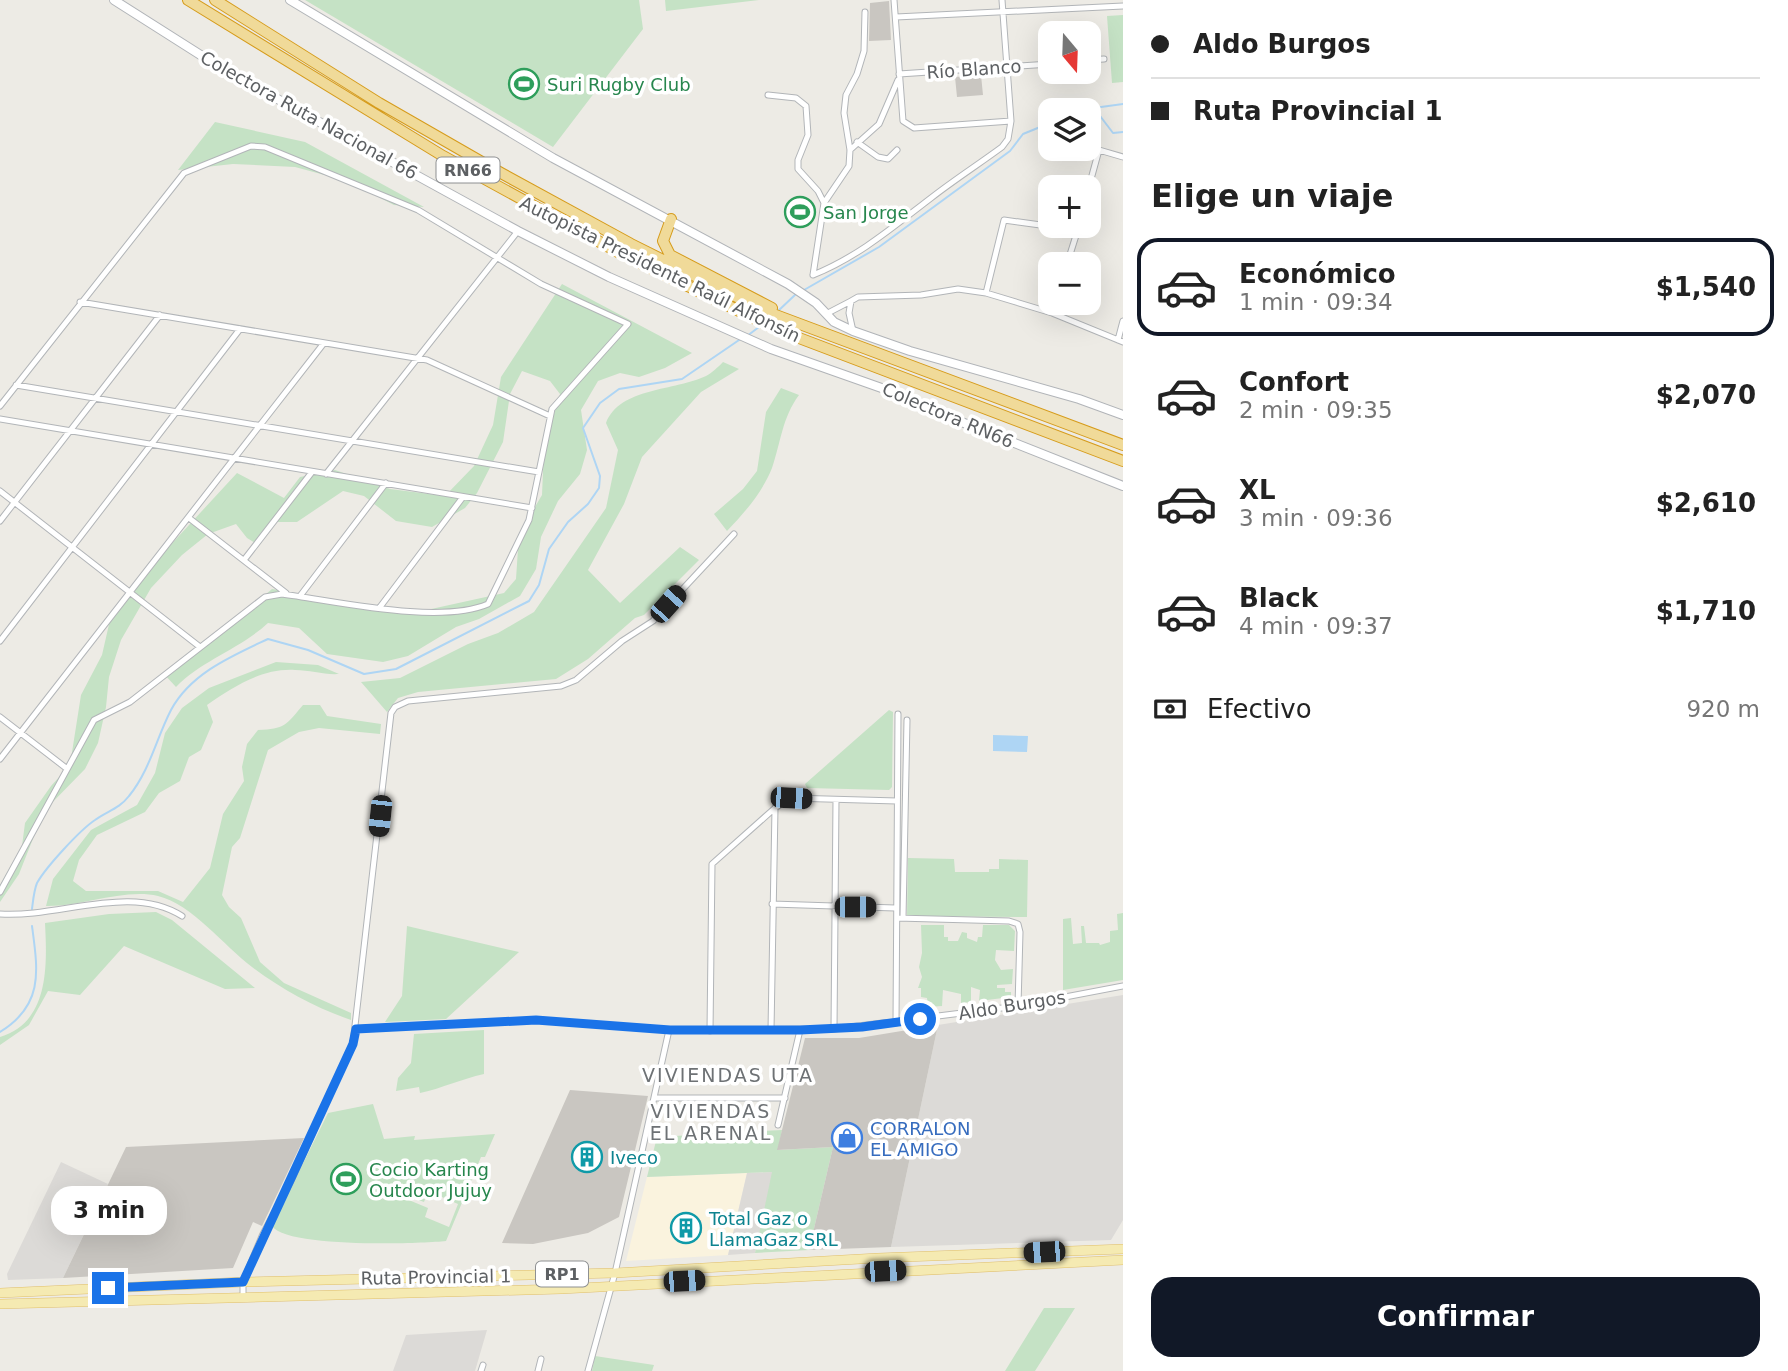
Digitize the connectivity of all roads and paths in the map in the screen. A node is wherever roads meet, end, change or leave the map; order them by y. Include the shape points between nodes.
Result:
1 (114, 0) edge
2 (188, 0) edge
3 (215, 0) edge
4 (290, 0) edge
5 (894, 0) edge
6 (1003, 0) edge
7 (1123, 6) edge
8 (865, 12) dead end
9 (1003, 12) junction
10 (895, 17) junction
11 (1101, 59) edge
12 (1104, 59) dead end
13 (1038, 65) edge
14 (1006, 67) junction
15 (899, 76) junction
16 (768, 95) dead end
17 (1011, 121) junction
18 (857, 142) junction
19 (850, 150) junction
20 (897, 150) dead end
21 (1123, 157) edge
22 (1092, 175) edge
23 (824, 204) junction
24 (671, 219) junction
25 (1038, 224) edge
26 (518, 231) junction
27 (497, 259) junction
28 (986, 293) junction
29 (851, 301) junction
30 (80, 302) junction
31 (1038, 309) edge
32 (764, 312) junction
33 (826, 314) junction
34 (160, 315) junction
35 (1057, 315) edge
36 (1123, 321) edge
37 (851, 324) junction
38 (240, 329) junction
39 (734, 333) joint
40 (1120, 341) edge
41 (324, 342) junction
42 (419, 358) junction
43 (16, 385) junction
44 (96, 398) junction
45 (0, 406) edge
46 (177, 411) junction
47 (1123, 415) edge
48 (550, 416) junction
49 (0, 419) edge
50 (261, 425) junction
51 (70, 431) junction
52 (355, 440) junction
53 (152, 445) junction
54 (1123, 445) edge
55 (235, 459) junction
56 (1123, 461) edge
57 (312, 472) junction
58 (539, 472) junction
59 (326, 474) junction
60 (386, 484) junction
61 (1123, 486) edge
62 (0, 491) edge
63 (463, 497) junction
64 (14, 503) junction
65 (532, 508) junction
66 (189, 518) junction
67 (0, 521) edge
68 (734, 534) dead end
69 (72, 548) junction
70 (244, 560) junction
71 (131, 594) junction
72 (288, 595) junction
73 (300, 596) junction
74 (380, 607) junction
75 (0, 641) edge
76 (200, 648) junction
77 (898, 714) dead end
78 (0, 717) edge
79 (907, 720) dead end
80 (21, 733) junction
81 (0, 759) edge
82 (66, 768) junction
83 (836, 800) junction
84 (897, 802) junction
85 (775, 808) junction
86 (0, 892) edge
87 (772, 904) junction
88 (834, 907) junction
89 (895, 908) junction
90 (0, 914) edge
91 (182, 916) dead end
92 (900, 918) junction
93 (1123, 986) edge
94 (1018, 1006) junction
95 (896, 1023) junction
96 (356, 1029) junction
97 (834, 1029) junction
98 (670, 1030) junction
99 (771, 1030) junction
100 (800, 1030) junction
101 (710, 1031) junction
102 (656, 1098) junction
103 (785, 1098) junction
104 (778, 1125) dead end
105 (1123, 1249) edge
106 (1123, 1260) edge
107 (615, 1273) junction
108 (243, 1282) junction
109 (611, 1286) junction
110 (0, 1293) edge
111 (243, 1296) junction
112 (0, 1304) edge
113 (541, 1359) dead end
114 (538, 1371) edge
115 (588, 1371) edge

1 - 26 street, Colectora Ruta Nacional 66 via 221,68
2 - 32 highway, Autopista Presidente Raúl Alfonsín / RN66 via 524,203 618,252
3 - 32 highway, Autopista Presidente Raúl Alfonsín / RN66 via 500,173
4 - 24 street via 552,158
5 - 10 street
6 - 9 street
7 - 9 street
8 - 19 street via 864,51 846,95 844,113
9 - 10 street
9 - 14 street
10 - 15 street
11 - 12 street
13 - 14 street, Río Blanco
14 - 15 street, Río Blanco
14 - 17 street
15 - 17 street via 901,116 914,128
15 - 18 street via 878,124
16 - 23 street via 796,98 806,106 807,135 798,169
17 - 23 street via 1002,147 886,234 813,275
18 - 19 street
18 - 20 street via 878,157 888,159
19 - 23 street via 849,166
21 - 22 street via 1099,150
24 - 32 highway via 663,241 670,255
24 - 33 street via 788,284
25 - 28 street via 1004,220
26 - 27 street
26 - 39 street, Colectora Ruta Nacional 66
27 - 30 street via 418,210 265,147 251,146 184,173
27 - 42 street
27 - 48 street via 628,324
28 - 29 street via 958,289 913,296 867,295
28 - 31 street
29 - 33 street
29 - 37 street
30 - 34 street
30 - 43 street
32 - 54 highway, Autopista Presidente Raúl Alfonsín / RN66
32 - 56 highway, Autopista Presidente Raúl Alfonsín / RN66 via 778,330
33 - 37 street via 834,322
34 - 38 street
34 - 44 street
35 - 40 street
36 - 40 street
37 - 47 street via 910,351
38 - 41 street
38 - 46 street
39 - 61 street, Colectora RN66 via 907,397
41 - 42 street
41 - 50 street
42 - 48 street
42 - 52 street
43 - 44 street
43 - 45 street
44 - 46 street
44 - 51 street
46 - 50 street
46 - 53 street
48 - 58 street
49 - 51 street
50 - 52 street
50 - 55 street
51 - 53 street
51 - 64 street
52 - 58 street
52 - 59 street
53 - 55 street
53 - 69 street
55 - 57 street
55 - 66 street
57 - 59 street
57 - 70 street
58 - 65 street
59 - 60 street
60 - 63 street
60 - 73 street
62 - 64 street
63 - 65 street
63 - 74 street
64 - 67 street
64 - 69 street
65 - 74 street via 488,604 443,612
66 - 70 street
66 - 71 street
68 - 96 street via 653,621 622,640 576,680 561,686 422,699 395,707
69 - 71 street
69 - 75 street
70 - 72 street
71 - 76 street
71 - 80 street
72 - 73 street
72 - 76 street via 265,597
73 - 74 street
76 - 82 street via 130,702 93,720
77 - 84 street
78 - 80 street
79 - 92 street
80 - 81 street
80 - 82 street
82 - 86 street
83 - 84 street
83 - 85 street via 791,798
83 - 88 street
84 - 89 street
85 - 87 street
85 - 101 street via 712,864
87 - 88 street
87 - 99 street
88 - 89 street
88 - 97 street
89 - 92 street
90 - 91 street via 140,900 167,906
92 - 94 street via 1018,924
92 - 95 street
93 - 94 street, Aldo Burgos
94 - 95 street, Aldo Burgos
95 - 97 street, Aldo Burgos
96 - 98 street, Aldo Burgos via 536,1020
96 - 108 street
97 - 100 street, Aldo Burgos
98 - 101 street, Aldo Burgos
98 - 102 street
99 - 100 street, Aldo Burgos
99 - 101 street, Aldo Burgos
100 - 103 street
102 - 103 street
102 - 107 street
103 - 104 street
105 - 107 main road, Ruta Provincial 1 / RP1
106 - 109 main road, Ruta Provincial 1 / RP1
107 - 108 main road, Ruta Provincial 1 / RP1
107 - 109 street
108 - 110 main road, Ruta Provincial 1 / RP1
108 - 111 street
109 - 111 main road, Ruta Provincial 1 / RP1
109 - 115 street
111 - 112 main road, Ruta Provincial 1 / RP1
113 - 114 street

